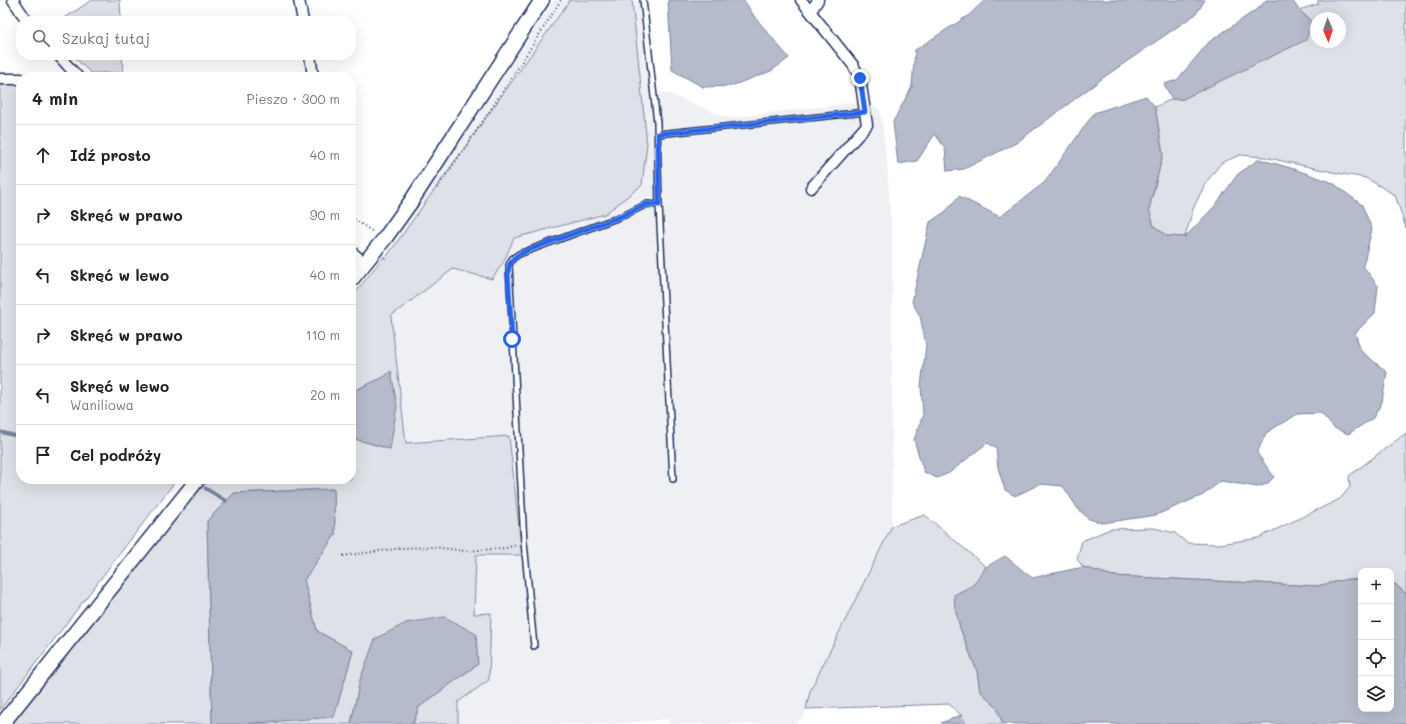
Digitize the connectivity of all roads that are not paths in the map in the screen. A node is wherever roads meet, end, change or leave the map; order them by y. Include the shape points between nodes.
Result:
1 (13, 0) edge
2 (299, 0) edge
3 (542, 0) edge
4 (643, 0) edge
5 (801, 0) edge
6 (818, 0) edge
7 (811, 11) junction
8 (24, 16) edge
9 (302, 16) edge
10 (63, 60) edge
11 (311, 60) edge
12 (73, 72) edge
13 (312, 72) edge
14 (0, 79) edge
15 (16, 79) edge
16 (865, 112) junction
17 (658, 134) junction
18 (811, 188) dead end
19 (659, 205) junction
20 (356, 256) edge
21 (364, 263) junction
22 (356, 273) edge
23 (673, 479) dead end
24 (194, 484) edge
25 (534, 646) dead end
26 (2, 724) edge

1 - 8 street
2 - 9 street
3 - 21 street via 421,185 385,238
4 - 17 lane
5 - 7 street
6 - 7 street
7 - 16 street via 853,65 860,78
10 - 12 street
11 - 13 street
14 - 15 street
16 - 17 lane
16 - 18 street via 867,126
17 - 19 lane
19 - 23 lane
19 - 25 lane via 647,204 625,215 526,251 512,259 509,265 524,542
20 - 21 street
21 - 22 street
24 - 26 street

